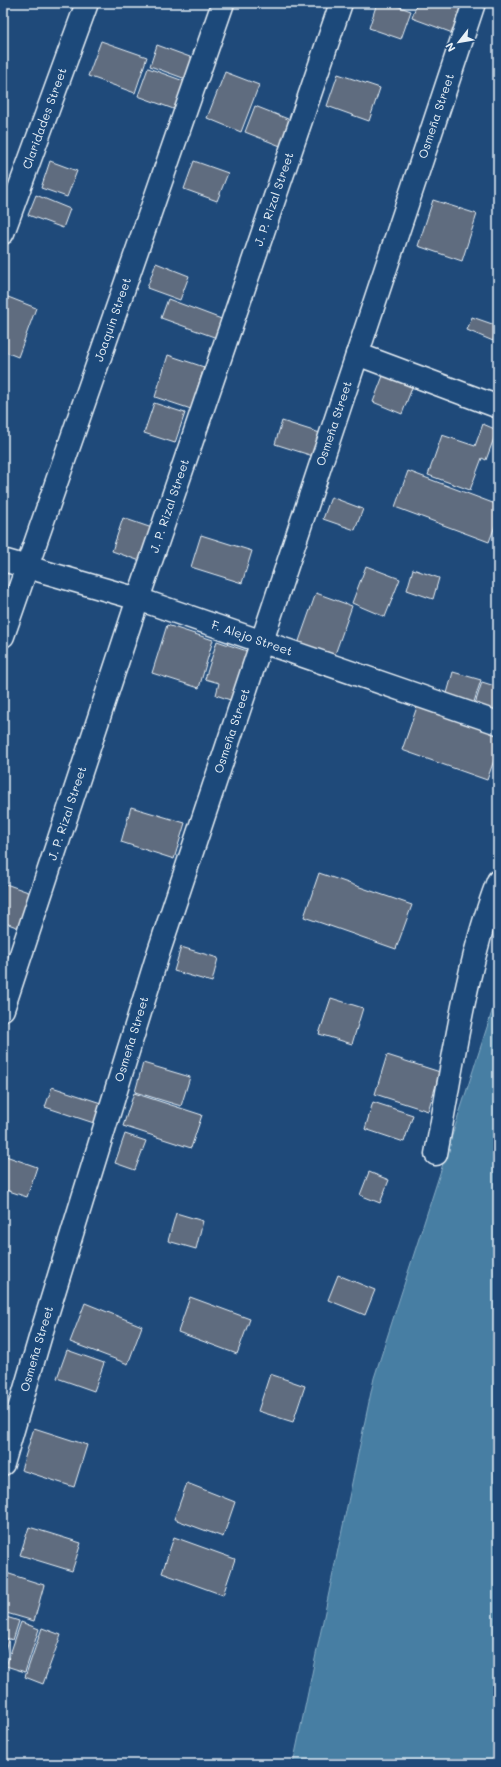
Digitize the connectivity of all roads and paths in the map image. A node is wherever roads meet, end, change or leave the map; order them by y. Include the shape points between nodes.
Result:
1 (86, 3) edge
2 (223, 3) edge
3 (341, 3) edge
4 (474, 3) edge
5 (3, 233) edge
6 (357, 354) junction
7 (496, 406) dead end
8 (3, 560) edge
9 (28, 567) junction
10 (138, 599) junction
11 (3, 636) edge
12 (262, 641) junction
13 (498, 723) edge
14 (498, 881) edge
15 (3, 1009) edge
16 (436, 1154) dead end
17 (3, 1464) edge

1 - 5 street, Claridades Street
2 - 9 street, Joaquin Street
3 - 10 street, J. P. Rizal Street
4 - 6 street, Osmeña Street
6 - 7 street
6 - 12 street, Osmeña Street
8 - 9 street, F. Alejo Street
9 - 10 street, F. Alejo Street
9 - 11 street, Joaquin Street
10 - 12 street, F. Alejo Street
10 - 15 street, J. P. Rizal Street
12 - 13 street, F. Alejo Street
12 - 17 street, Osmeña Street via 158,954
14 - 16 street via 474,957

